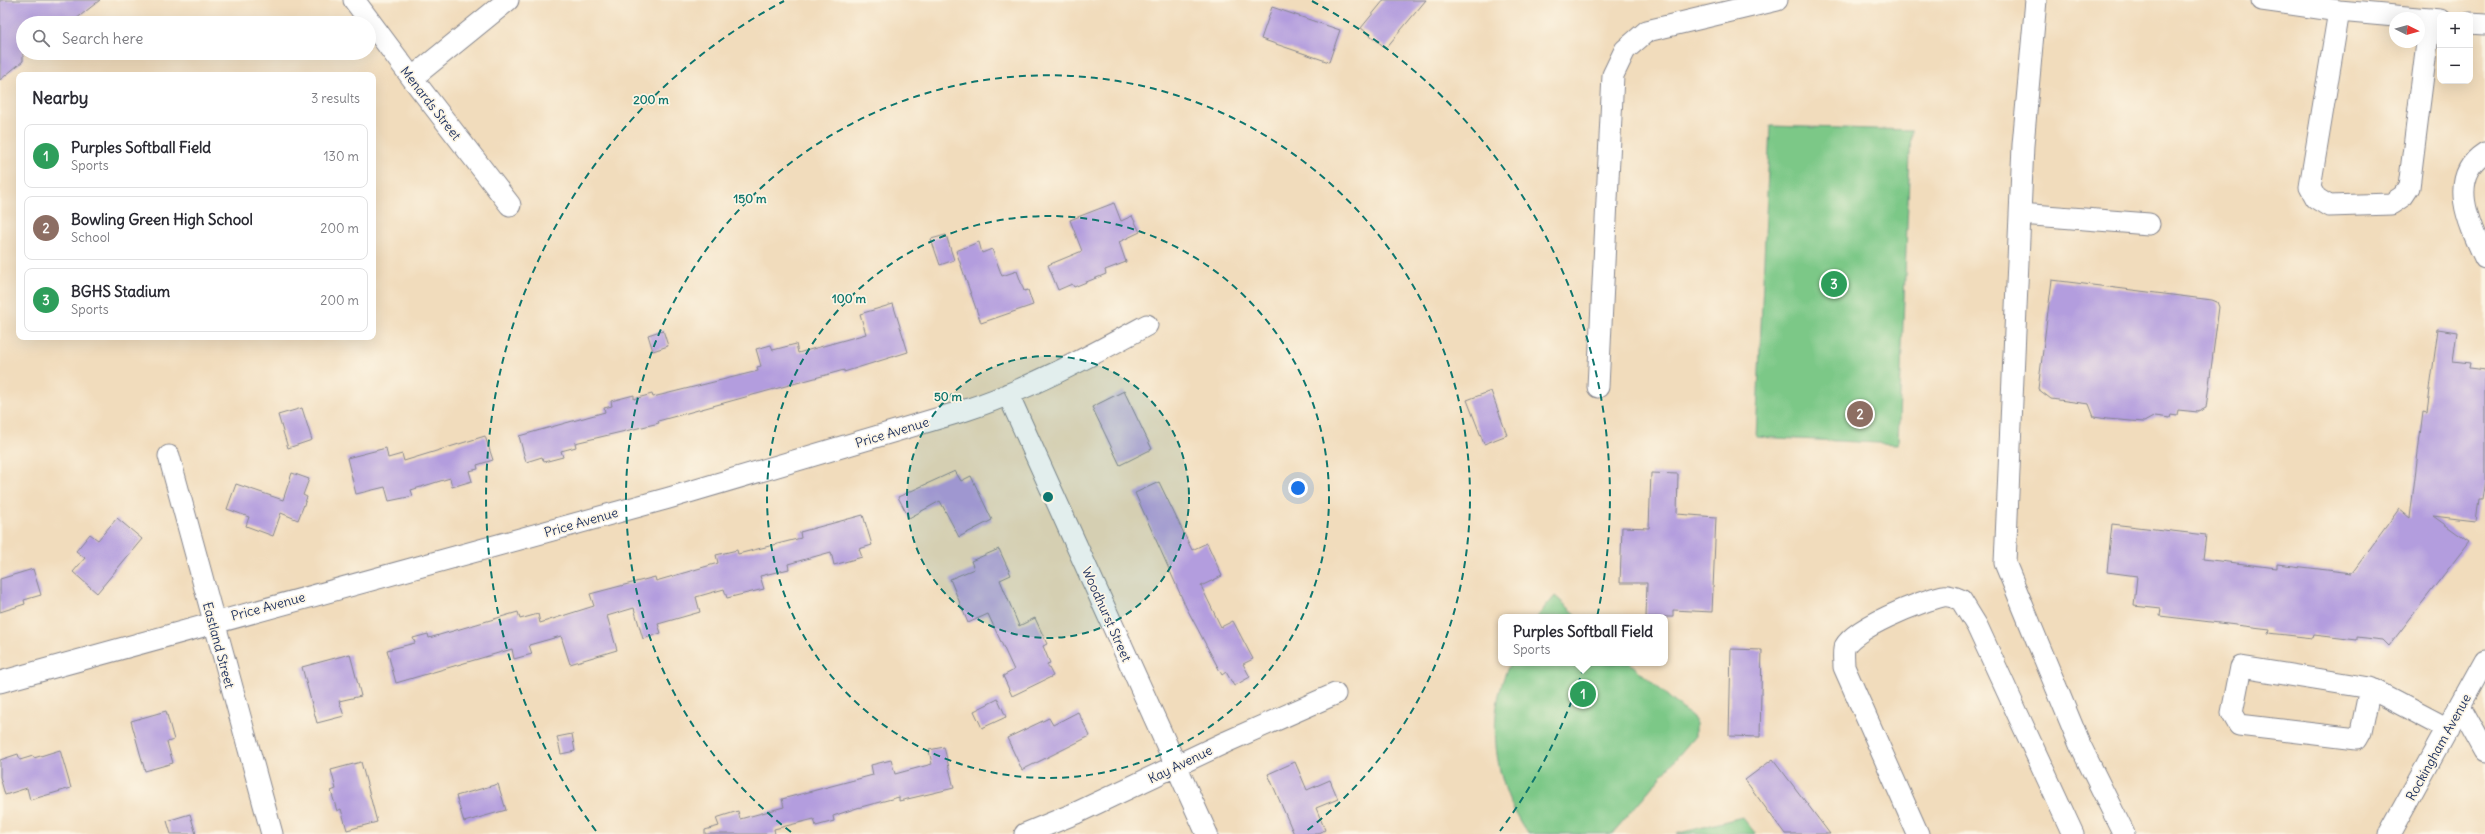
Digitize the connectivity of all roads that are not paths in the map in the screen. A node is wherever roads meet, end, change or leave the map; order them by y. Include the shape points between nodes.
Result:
1 (354, 0) edge
2 (508, 0) edge
3 (1777, 0) edge
4 (2036, 0) edge
5 (2262, 0) edge
6 (2340, 11) junction
7 (366, 16) edge
8 (2435, 19) edge
9 (2473, 22) edge
10 (2485, 24) edge
11 (376, 30) edge
12 (412, 78) junction
13 (2485, 153) edge
14 (510, 205) dead end
15 (2020, 214) junction
16 (2149, 224) dead end
17 (2480, 237) edge
18 (2485, 258) edge
19 (1147, 324) dead end
20 (1598, 387) dead end
21 (1008, 394) junction
22 (169, 456) dead end
23 (213, 621) junction
24 (2485, 660) edge
25 (0, 682) edge
26 (2370, 688) junction
27 (1335, 694) dead end
28 (2460, 706) junction
29 (2448, 729) junction
30 (2485, 751) edge
31 (1176, 767) junction
32 (272, 834) edge
33 (1025, 834) edge
34 (1207, 834) edge
35 (1918, 834) edge
36 (2073, 834) edge
37 (2124, 834) edge
38 (2389, 834) edge

1 - 7 street, Menards Street
2 - 12 street
3 - 20 street via 1647,31 1624,50 1613,76
4 - 15 street via 2023,145
5 - 6 street
6 - 8 street
6 - 8 street via 2310,187 2316,198 2329,206 2391,204 2409,187
9 - 10 street
11 - 12 street, Menards Street
12 - 14 street, Menards Street
13 - 17 street via 2470,168 2463,192 2466,217
15 - 16 street
15 - 37 street via 2005,563 2080,745
17 - 18 street
19 - 21 street, Price Avenue via 1078,363
21 - 23 street, Price Avenue via 963,411 661,500
21 - 31 street, Woodhurst Street
22 - 23 street, Eastland Street
23 - 25 street, Price Avenue
23 - 32 street, Eastland Street
24 - 28 street, Rockingham Avenue
26 - 26 street via 2241,667 2232,714 2239,725 2357,739 2361,732
26 - 29 street
27 - 31 street, Kay Avenue
28 - 29 street, Rockingham Avenue
28 - 30 street
29 - 38 street, Rockingham Avenue
31 - 33 street, Kay Avenue
31 - 34 street, Woodhurst Street
35 - 36 street via 1844,667 1844,648 1867,627 1945,596 1961,600 1977,626

